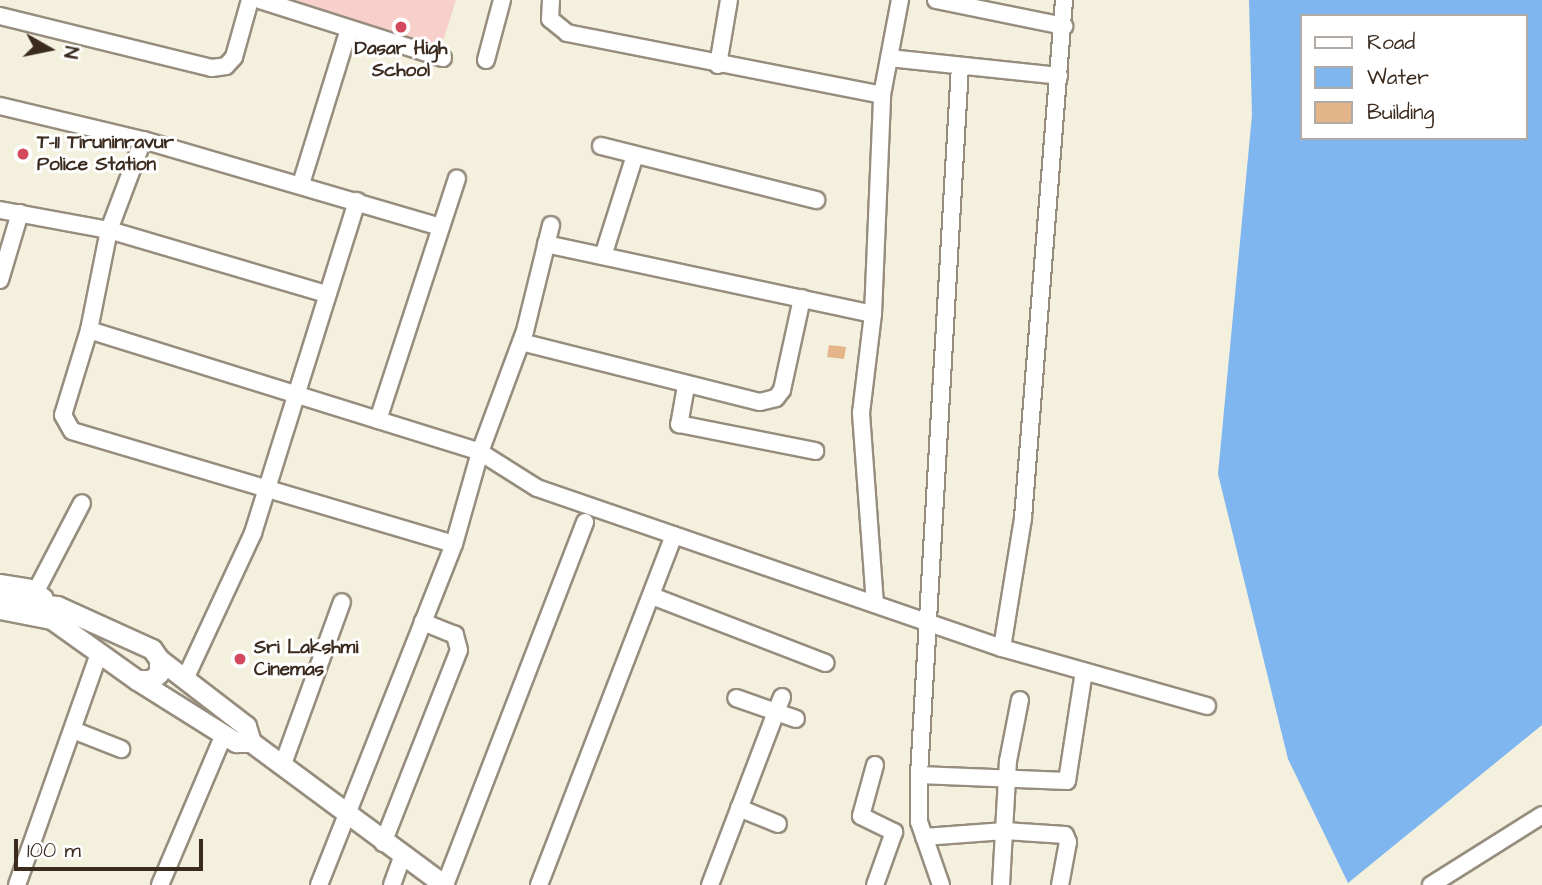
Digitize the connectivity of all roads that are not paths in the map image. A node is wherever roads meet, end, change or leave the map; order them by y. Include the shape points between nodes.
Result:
1 (250, 0) edge
2 (260, 0) edge
3 (502, 0) edge
4 (551, 0) edge
5 (729, 0) edge
6 (900, 0) edge
7 (936, 0) edge
8 (1064, 0) edge
9 (0, 16) edge
10 (1064, 26) junction
11 (349, 29) junction
12 (443, 58) dead end
13 (889, 58) junction
14 (486, 60) dead end
15 (718, 65) junction
16 (960, 67) junction
17 (1059, 76) junction
18 (882, 95) junction
19 (0, 106) edge
20 (143, 140) junction
21 (601, 146) dead end
22 (635, 155) junction
23 (457, 179) dead end
24 (301, 184) junction
25 (817, 200) dead end
26 (358, 201) junction
27 (0, 210) edge
28 (20, 213) junction
29 (551, 225) dead end
30 (441, 228) junction
31 (109, 230) junction
32 (546, 244) junction
33 (603, 256) junction
34 (0, 280) edge
35 (326, 294) junction
36 (802, 299) junction
37 (873, 314) junction
38 (89, 330) junction
39 (521, 342) junction
40 (686, 386) junction
41 (297, 396) junction
42 (378, 420) junction
43 (815, 451) dead end
44 (480, 452) junction
45 (267, 488) junction
46 (82, 503) dead end
47 (585, 522) dead end
48 (674, 535) junction
49 (454, 544) junction
50 (0, 583) edge
51 (652, 596) junction
52 (21, 599) edge
53 (342, 602) dead end
54 (875, 604) junction
55 (0, 611) edge
56 (54, 614) junction
57 (423, 622) junction
58 (927, 622) junction
59 (1002, 649) junction
60 (99, 654) junction
61 (159, 659) junction
62 (826, 663) dead end
63 (1084, 671) junction
64 (185, 679) junction
65 (137, 681) junction
66 (736, 698) dead end
67 (1020, 700) dead end
68 (779, 705) junction
69 (1207, 706) dead end
70 (796, 719) dead end
71 (73, 730) junction
72 (224, 734) junction
73 (251, 742) junction
74 (121, 749) dead end
75 (283, 764) junction
76 (874, 765) dead end
77 (919, 775) junction
78 (1007, 778) junction
79 (739, 808) junction
80 (348, 813) junction
81 (1542, 815) edge
82 (779, 824) dead end
83 (1005, 831) junction
84 (924, 837) junction
85 (383, 843) junction
86 (402, 857) junction
87 (18, 885) edge
88 (160, 885) edge
89 (319, 885) edge
90 (392, 885) edge
91 (445, 885) edge
92 (539, 885) edge
93 (710, 885) edge
94 (875, 885) edge
95 (941, 885) edge
96 (1001, 885) edge
97 (1060, 885) edge
98 (1431, 885) edge

1 - 9 street via 234,57 226,66 212,68
2 - 11 street
3 - 14 street
4 - 15 street via 550,19 567,33
5 - 15 street
6 - 13 street
7 - 10 street
8 - 10 street
10 - 17 street
11 - 12 street
11 - 24 street
13 - 16 street
13 - 18 street
15 - 18 street
16 - 17 street
16 - 58 street
17 - 59 street via 1035,326 1023,518
18 - 37 street
19 - 20 street
20 - 24 street
20 - 31 street
21 - 22 street
22 - 25 street
22 - 33 street
23 - 30 street
24 - 26 street
26 - 30 street
26 - 35 street
27 - 28 street
28 - 31 street
28 - 34 street
29 - 32 street
30 - 42 street
31 - 35 street
31 - 38 street
32 - 33 street
32 - 39 street
33 - 36 street
35 - 41 street
36 - 37 street
36 - 40 street via 782,390 776,398 760,402
37 - 54 street via 861,413
38 - 41 street
38 - 45 street via 63,415 72,431
39 - 40 street
39 - 44 street
40 - 43 street via 679,424
41 - 42 street
41 - 45 street
42 - 44 street
44 - 48 street via 537,488
44 - 49 street
45 - 49 street
45 - 64 street via 236,573
46 - 52 street
47 - 91 street
48 - 51 street
48 - 54 street
49 - 57 street
50 - 52 street
51 - 62 street
51 - 92 street
52 - 56 main road
53 - 75 street
54 - 58 street
55 - 56 street
56 - 60 main road
56 - 61 main road via 152,649
57 - 80 street
57 - 85 street via 456,635 459,650
58 - 59 street
58 - 77 street
59 - 63 street
60 - 65 main road
60 - 71 street
61 - 64 main road
61 - 65 main road via 159,673 151,680
63 - 69 street
63 - 78 street via 1067,780
64 - 73 main road via 246,726
65 - 72 main road
66 - 68 street
67 - 78 street
68 - 70 street
68 - 79 street
71 - 74 street
71 - 87 street
72 - 73 main road via 236,742
72 - 88 street
73 - 75 main road
75 - 80 main road
76 - 94 street via 861,816 894,832
77 - 78 street
77 - 84 street via 919,821
78 - 83 street
79 - 82 street
79 - 93 street
80 - 85 main road
80 - 89 street
81 - 98 street
83 - 84 street
83 - 96 street
83 - 97 street via 1065,835 1068,842
84 - 95 street
85 - 86 main road
86 - 90 street
86 - 91 main road

